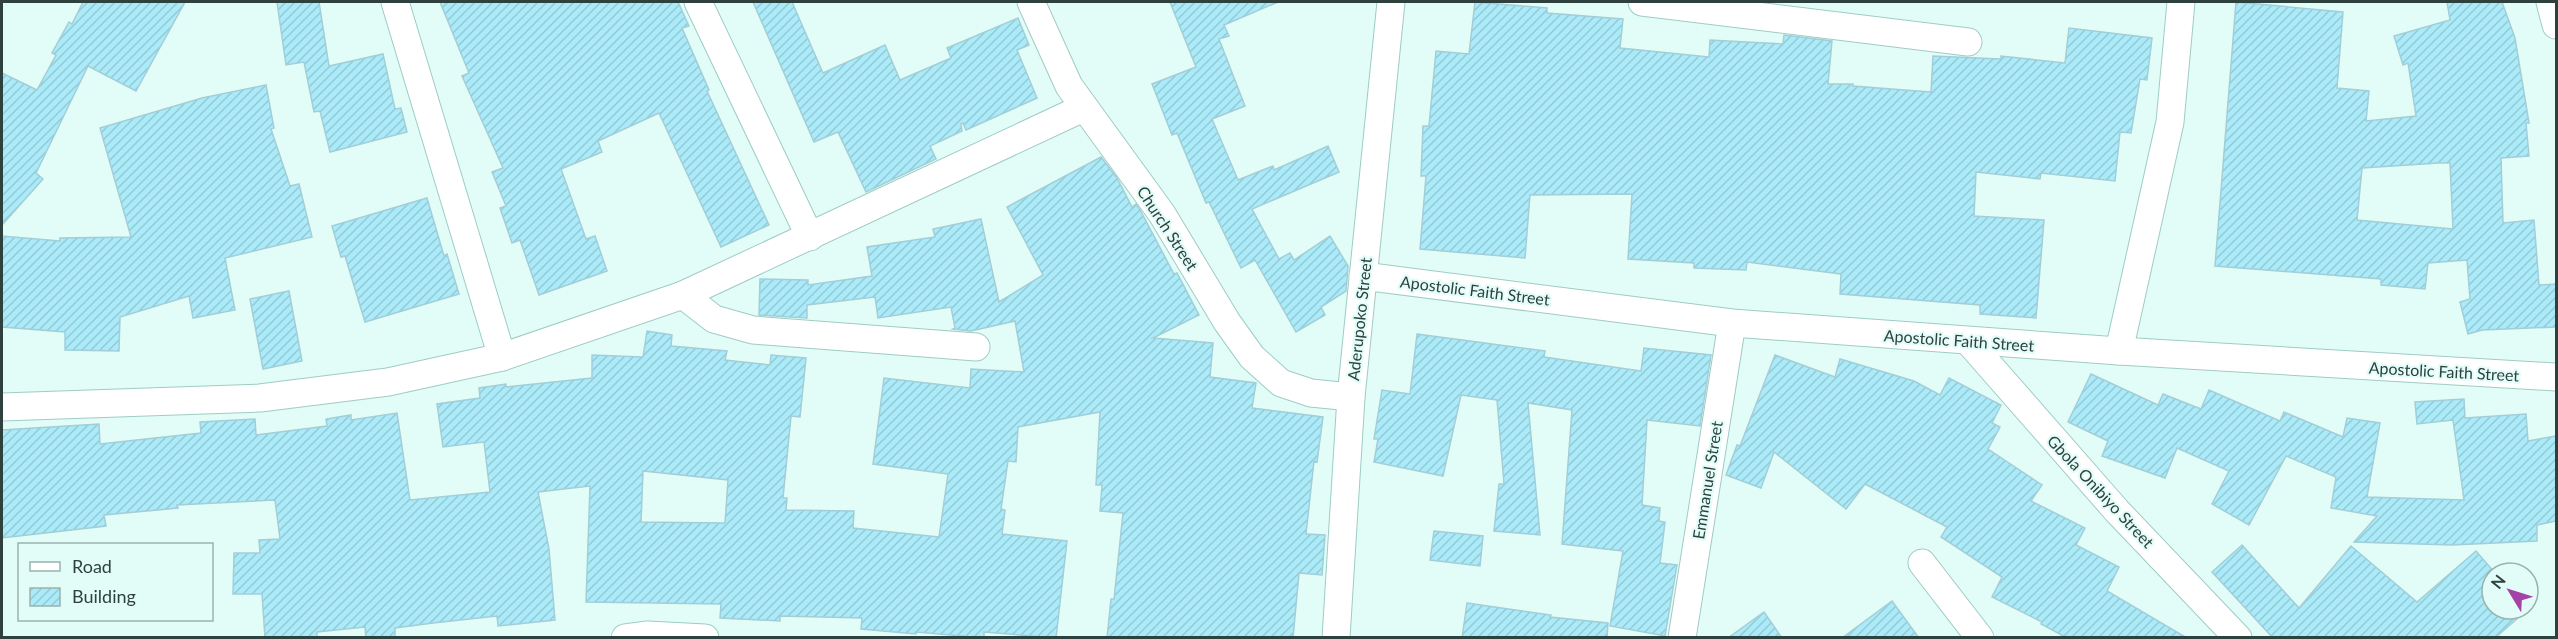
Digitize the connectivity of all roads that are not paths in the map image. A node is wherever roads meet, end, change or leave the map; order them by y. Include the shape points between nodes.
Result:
1 (395, 2) edge
2 (698, 2) edge
3 (1031, 2) edge
4 (1391, 2) edge
5 (1642, 2) edge
6 (2181, 2) edge
7 (2550, 2) edge
8 (2556, 25) edge
9 (1968, 42) dead end
10 (1083, 108) junction
11 (810, 237) junction
12 (1363, 276) junction
13 (683, 295) junction
14 (1732, 323) junction
15 (1968, 341) junction
16 (976, 347) dead end
17 (2119, 351) junction
18 (502, 357) junction
19 (2556, 377) edge
20 (1351, 397) junction
21 (2, 407) edge
22 (1922, 562) dead end
23 (625, 638) edge
24 (705, 638) edge
25 (1336, 638) edge
26 (1682, 638) edge
27 (1980, 638) edge
28 (2238, 638) edge

1 - 18 street
2 - 11 street
3 - 10 street, Church Street
4 - 12 street, Aderupoko Street
5 - 9 street
6 - 17 street via 2170,122
7 - 8 street
10 - 11 street
10 - 20 street, Church Street via 1162,214 1252,357 1281,383 1311,393
11 - 13 street
12 - 14 street, Apostolic Faith Street
12 - 20 street, Aderupoko Street
13 - 16 street via 714,319 753,330
13 - 18 street
14 - 15 street, Apostolic Faith Street
14 - 26 street, Emmanuel Street
15 - 17 street, Apostolic Faith Street
15 - 28 street, Gbola Onibiyo Street via 2117,511
17 - 19 street, Apostolic Faith Street
18 - 21 street via 388,382 260,398
20 - 25 street, Aderupoko Street
22 - 27 street
23 - 24 street

